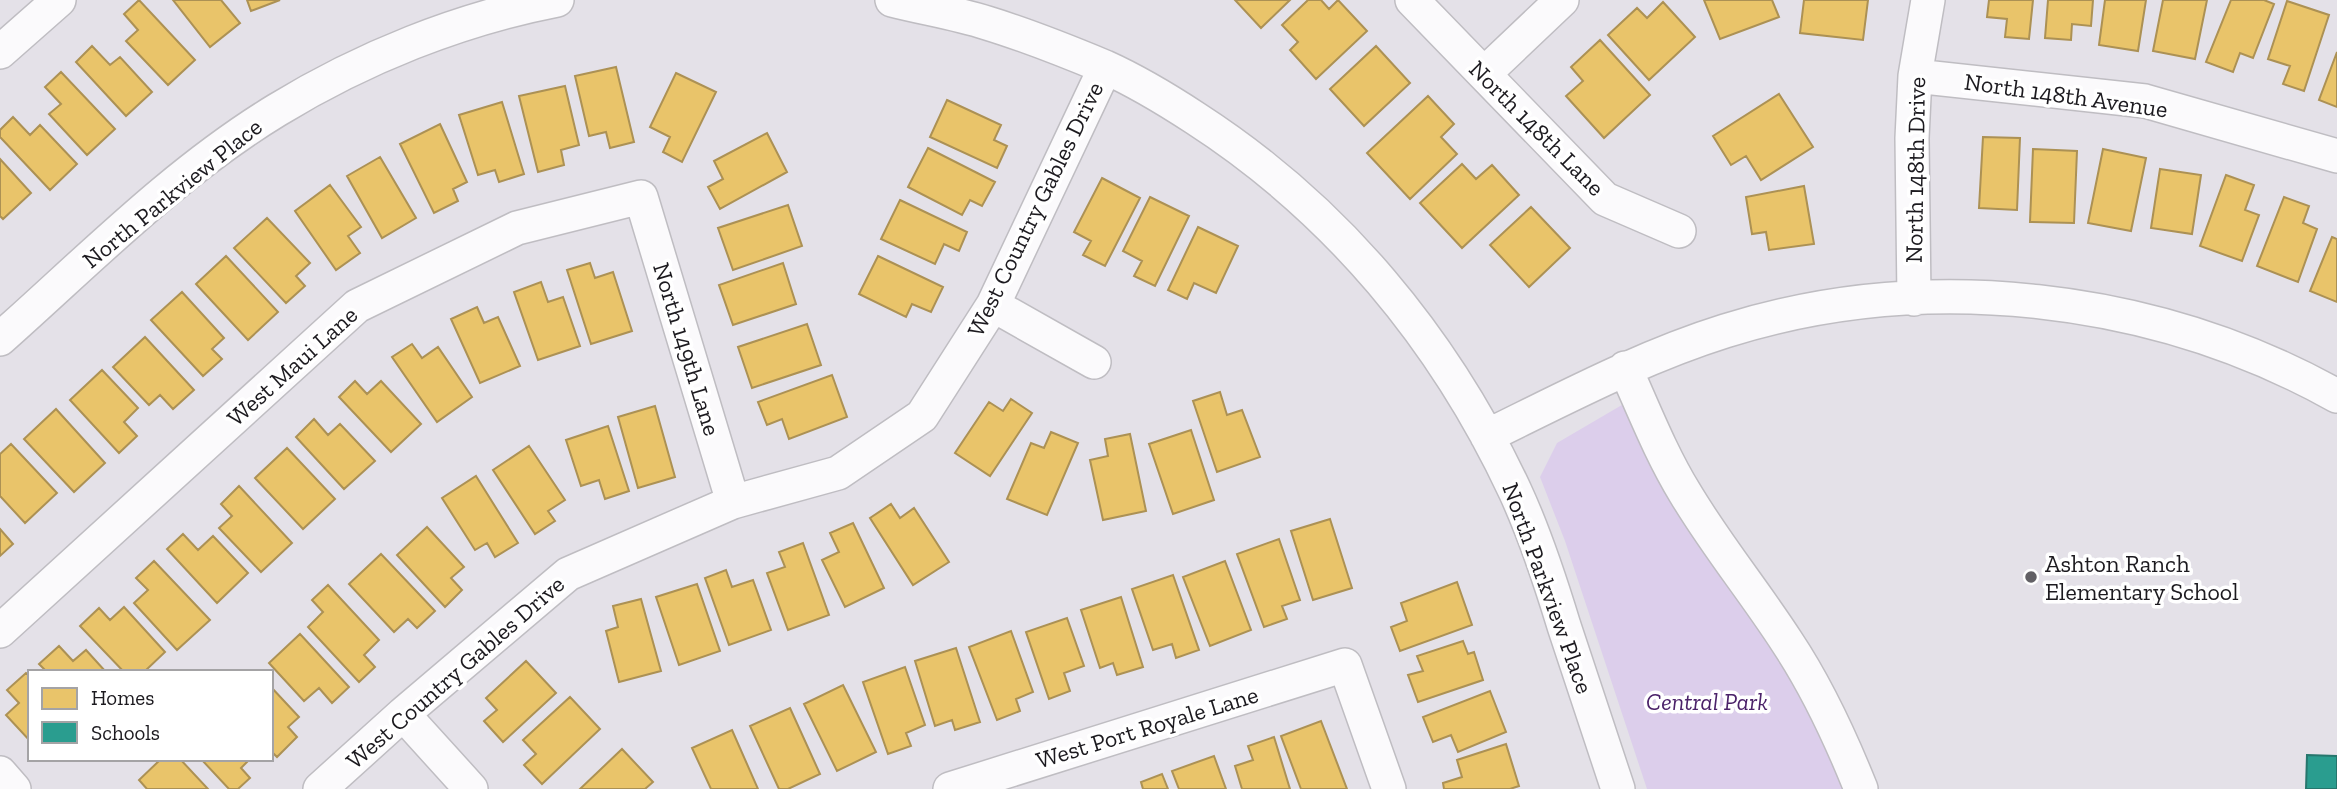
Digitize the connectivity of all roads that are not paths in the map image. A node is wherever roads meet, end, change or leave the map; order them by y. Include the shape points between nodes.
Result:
1 (59, 0) edge
2 (556, 0) edge
3 (892, 0) edge
4 (1412, 0) edge
5 (1562, 0) edge
6 (1928, 0) edge
7 (0, 52) edge
8 (1105, 68) junction
9 (1484, 74) junction
10 (1915, 76) junction
11 (2337, 156) edge
12 (641, 197) joint
13 (1679, 231) dead end
14 (1914, 299) junction
15 (992, 305) junction
16 (0, 339) edge
17 (1094, 362) dead end
18 (1625, 368) junction
19 (2337, 396) edge
20 (1487, 436) junction
21 (733, 502) junction
22 (0, 631) edge
23 (403, 714) junction
24 (0, 773) edge
25 (14, 789) edge
26 (320, 789) edge
27 (471, 789) edge
28 (950, 789) edge
29 (1389, 789) edge
30 (1618, 789) edge
31 (1861, 789) edge

1 - 7 street
2 - 16 street, North Parkview Place via 509,9 382,56 277,110 151,205
3 - 8 street, North Parkview Place via 988,23
4 - 9 street, North 148th Lane
5 - 9 street
6 - 10 street, North 148th Drive
8 - 15 street, West Country Gables Drive
8 - 20 street, North Parkview Place via 1224,137 1327,222 1425,335
9 - 13 street, North 148th Lane via 1605,199
10 - 11 street, North 148th Avenue via 2145,101
10 - 14 street, North 148th Drive
12 - 21 street, North 149th Lane
12 - 22 street, West Maui Lane via 517,228 358,306
14 - 18 street via 1775,318 1706,337
14 - 19 street via 2025,300 2114,313 2232,347
15 - 17 street
15 - 21 street, West Country Gables Drive via 922,416 838,473
18 - 20 street
18 - 31 street via 1683,489 1788,643
20 - 30 street, North Parkview Place via 1542,557
21 - 23 street, West Country Gables Drive via 568,574
23 - 26 street, West Country Gables Drive
23 - 27 street
24 - 25 street
28 - 29 street, West Port Royale Lane via 1345,665

